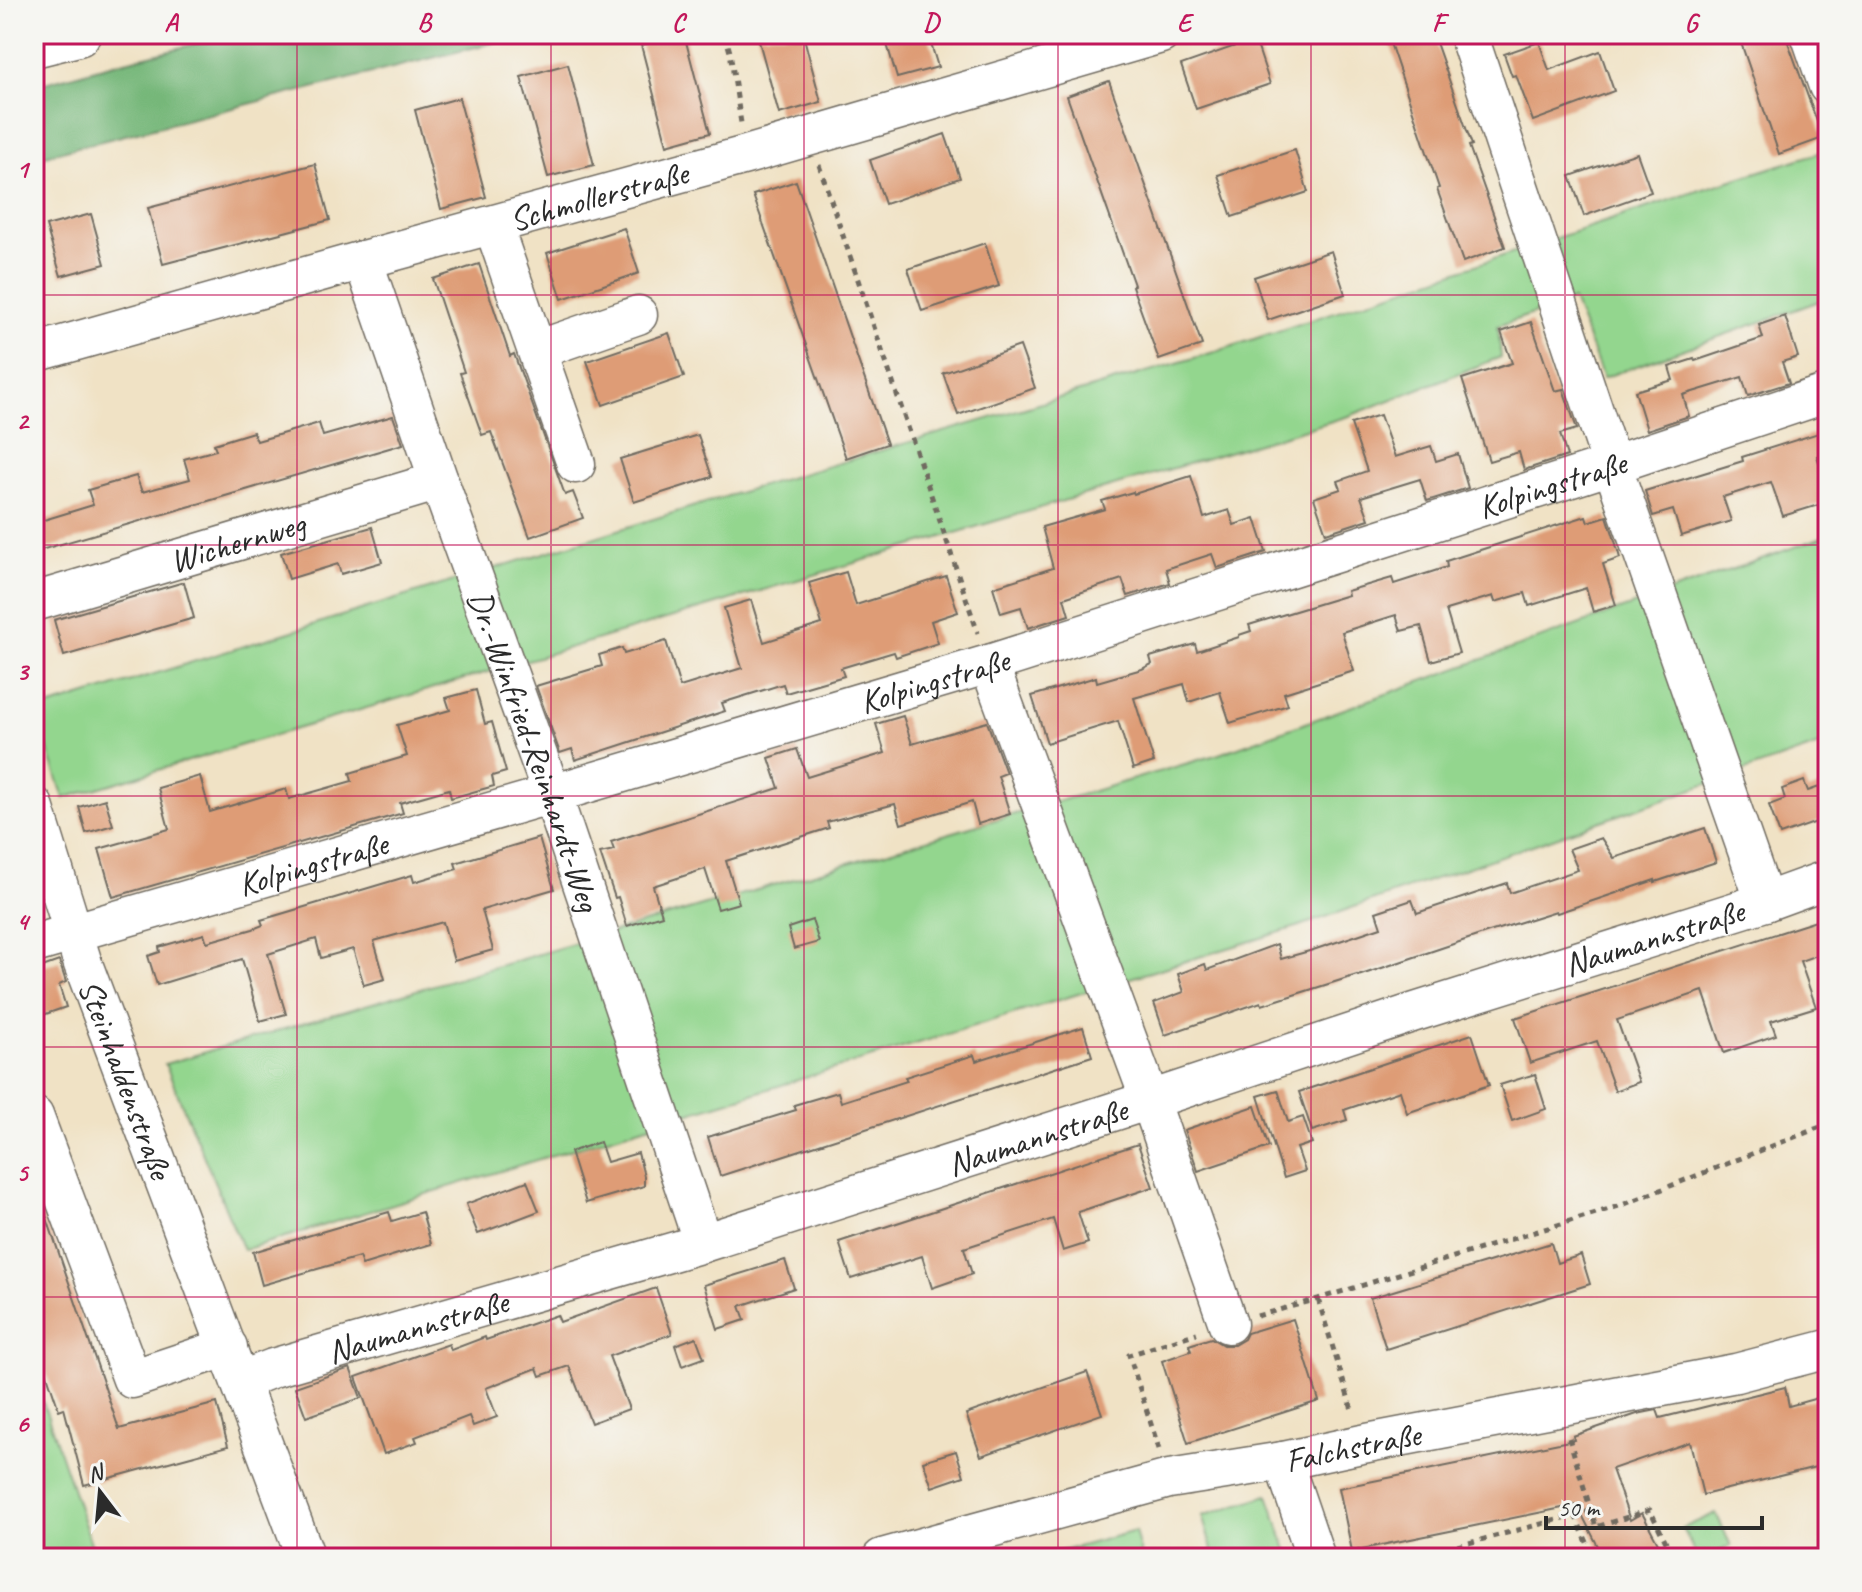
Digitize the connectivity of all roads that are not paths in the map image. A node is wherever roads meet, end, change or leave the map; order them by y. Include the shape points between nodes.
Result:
1 (78, 34) edge
2 (1161, 34) edge
3 (1468, 34) edge
4 (1810, 34) edge
5 (34, 45) edge
6 (1828, 86) edge
7 (493, 225) junction
8 (363, 260) junction
9 (638, 315) dead end
10 (537, 350) junction
11 (34, 353) edge
12 (1828, 393) edge
13 (576, 464) dead end
14 (1612, 465) junction
15 (439, 481) junction
16 (34, 602) edge
17 (989, 664) junction
18 (552, 794) junction
19 (34, 806) edge
20 (1828, 879) edge
21 (1765, 902) junction
22 (73, 932) junction
23 (34, 944) edge
24 (1150, 1100) junction
25 (34, 1116) edge
26 (703, 1243) junction
27 (1228, 1324) road end
28 (1828, 1349) edge
29 (234, 1364) junction
30 (1283, 1461) junction
31 (306, 1558) edge
32 (882, 1558) edge
33 (1316, 1558) edge

1 - 5 main road
2 - 7 street, Schmollerstraße
3 - 14 street
4 - 6 street
7 - 8 street, Schmollerstraße
7 - 10 street
8 - 11 street, Schmollerstraße
8 - 15 street, Dr.-Winfried-Reinhardt-Weg
9 - 10 street
10 - 13 street
12 - 14 street, Kolpingstraße
14 - 17 street, Kolpingstraße
14 - 21 street
15 - 16 street, Wichernweg
15 - 18 street, Dr.-Winfried-Reinhardt-Weg
17 - 18 street, Kolpingstraße
17 - 24 street
18 - 22 street, Kolpingstraße
18 - 26 street, Dr.-Winfried-Reinhardt-Weg
19 - 22 street, Steinhaldenstraße
20 - 21 street, Naumannstraße
21 - 24 street, Naumannstraße
22 - 23 street, Kolpingstraße
22 - 29 street, Steinhaldenstraße
24 - 26 street, Naumannstraße
24 - 27 street
25 - 29 street via 132,1379
26 - 29 street, Naumannstraße via 273,1368
28 - 30 street, Falchstraße via 1736,1373
29 - 31 street, Steinhaldenstraße
30 - 32 street, Falchstraße via 1169,1479
30 - 33 street

